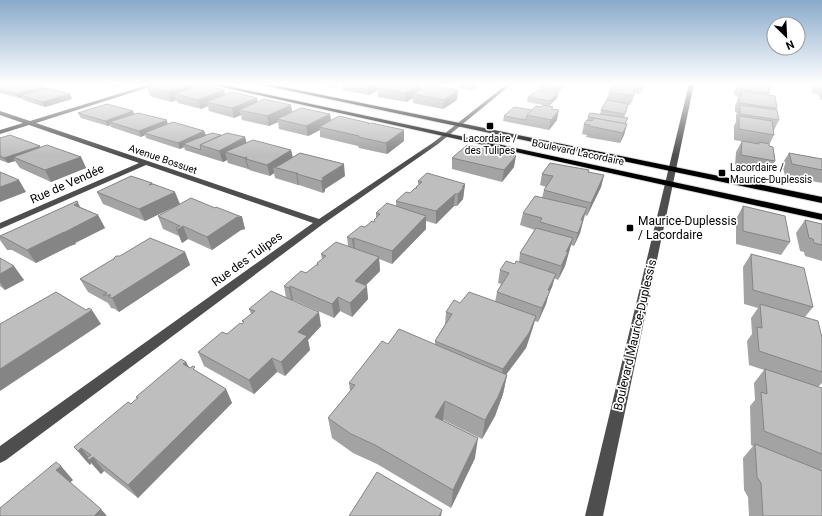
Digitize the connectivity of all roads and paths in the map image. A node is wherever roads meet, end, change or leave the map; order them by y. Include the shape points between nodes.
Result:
1 (80, 108) edge
2 (322, 108) edge
3 (377, 108) edge
4 (480, 108) edge
5 (687, 108) edge
6 (0, 114) edge
7 (29, 124) junction
8 (459, 125) junction
9 (0, 132) edge
10 (446, 135) junction
11 (144, 163) junction
12 (673, 170) junction
13 (670, 184) junction
14 (822, 200) edge
15 (822, 217) edge
16 (320, 222) junction
17 (0, 226) edge
18 (0, 455) edge
19 (594, 516) edge

1 - 7 street
2 - 10 main road, Boulevard Lacordaire
3 - 8 main road, Boulevard Lacordaire
4 - 8 street, Rue des Tulipes
5 - 12 street, Boulevard Maurice-Duplessis
6 - 7 street, Avenue Bossuet
7 - 9 street
7 - 11 street, Avenue Bossuet
8 - 10 street, Rue des Tulipes
8 - 12 main road, Boulevard Lacordaire
10 - 13 main road, Boulevard Lacordaire
10 - 16 street, Rue des Tulipes
11 - 16 street, Avenue Bossuet
11 - 17 street, Rue de Vendée
12 - 13 street, Boulevard Maurice-Duplessis
12 - 14 main road, Boulevard Lacordaire
13 - 15 main road, Boulevard Lacordaire
13 - 19 street, Boulevard Maurice-Duplessis
16 - 18 street, Rue des Tulipes

